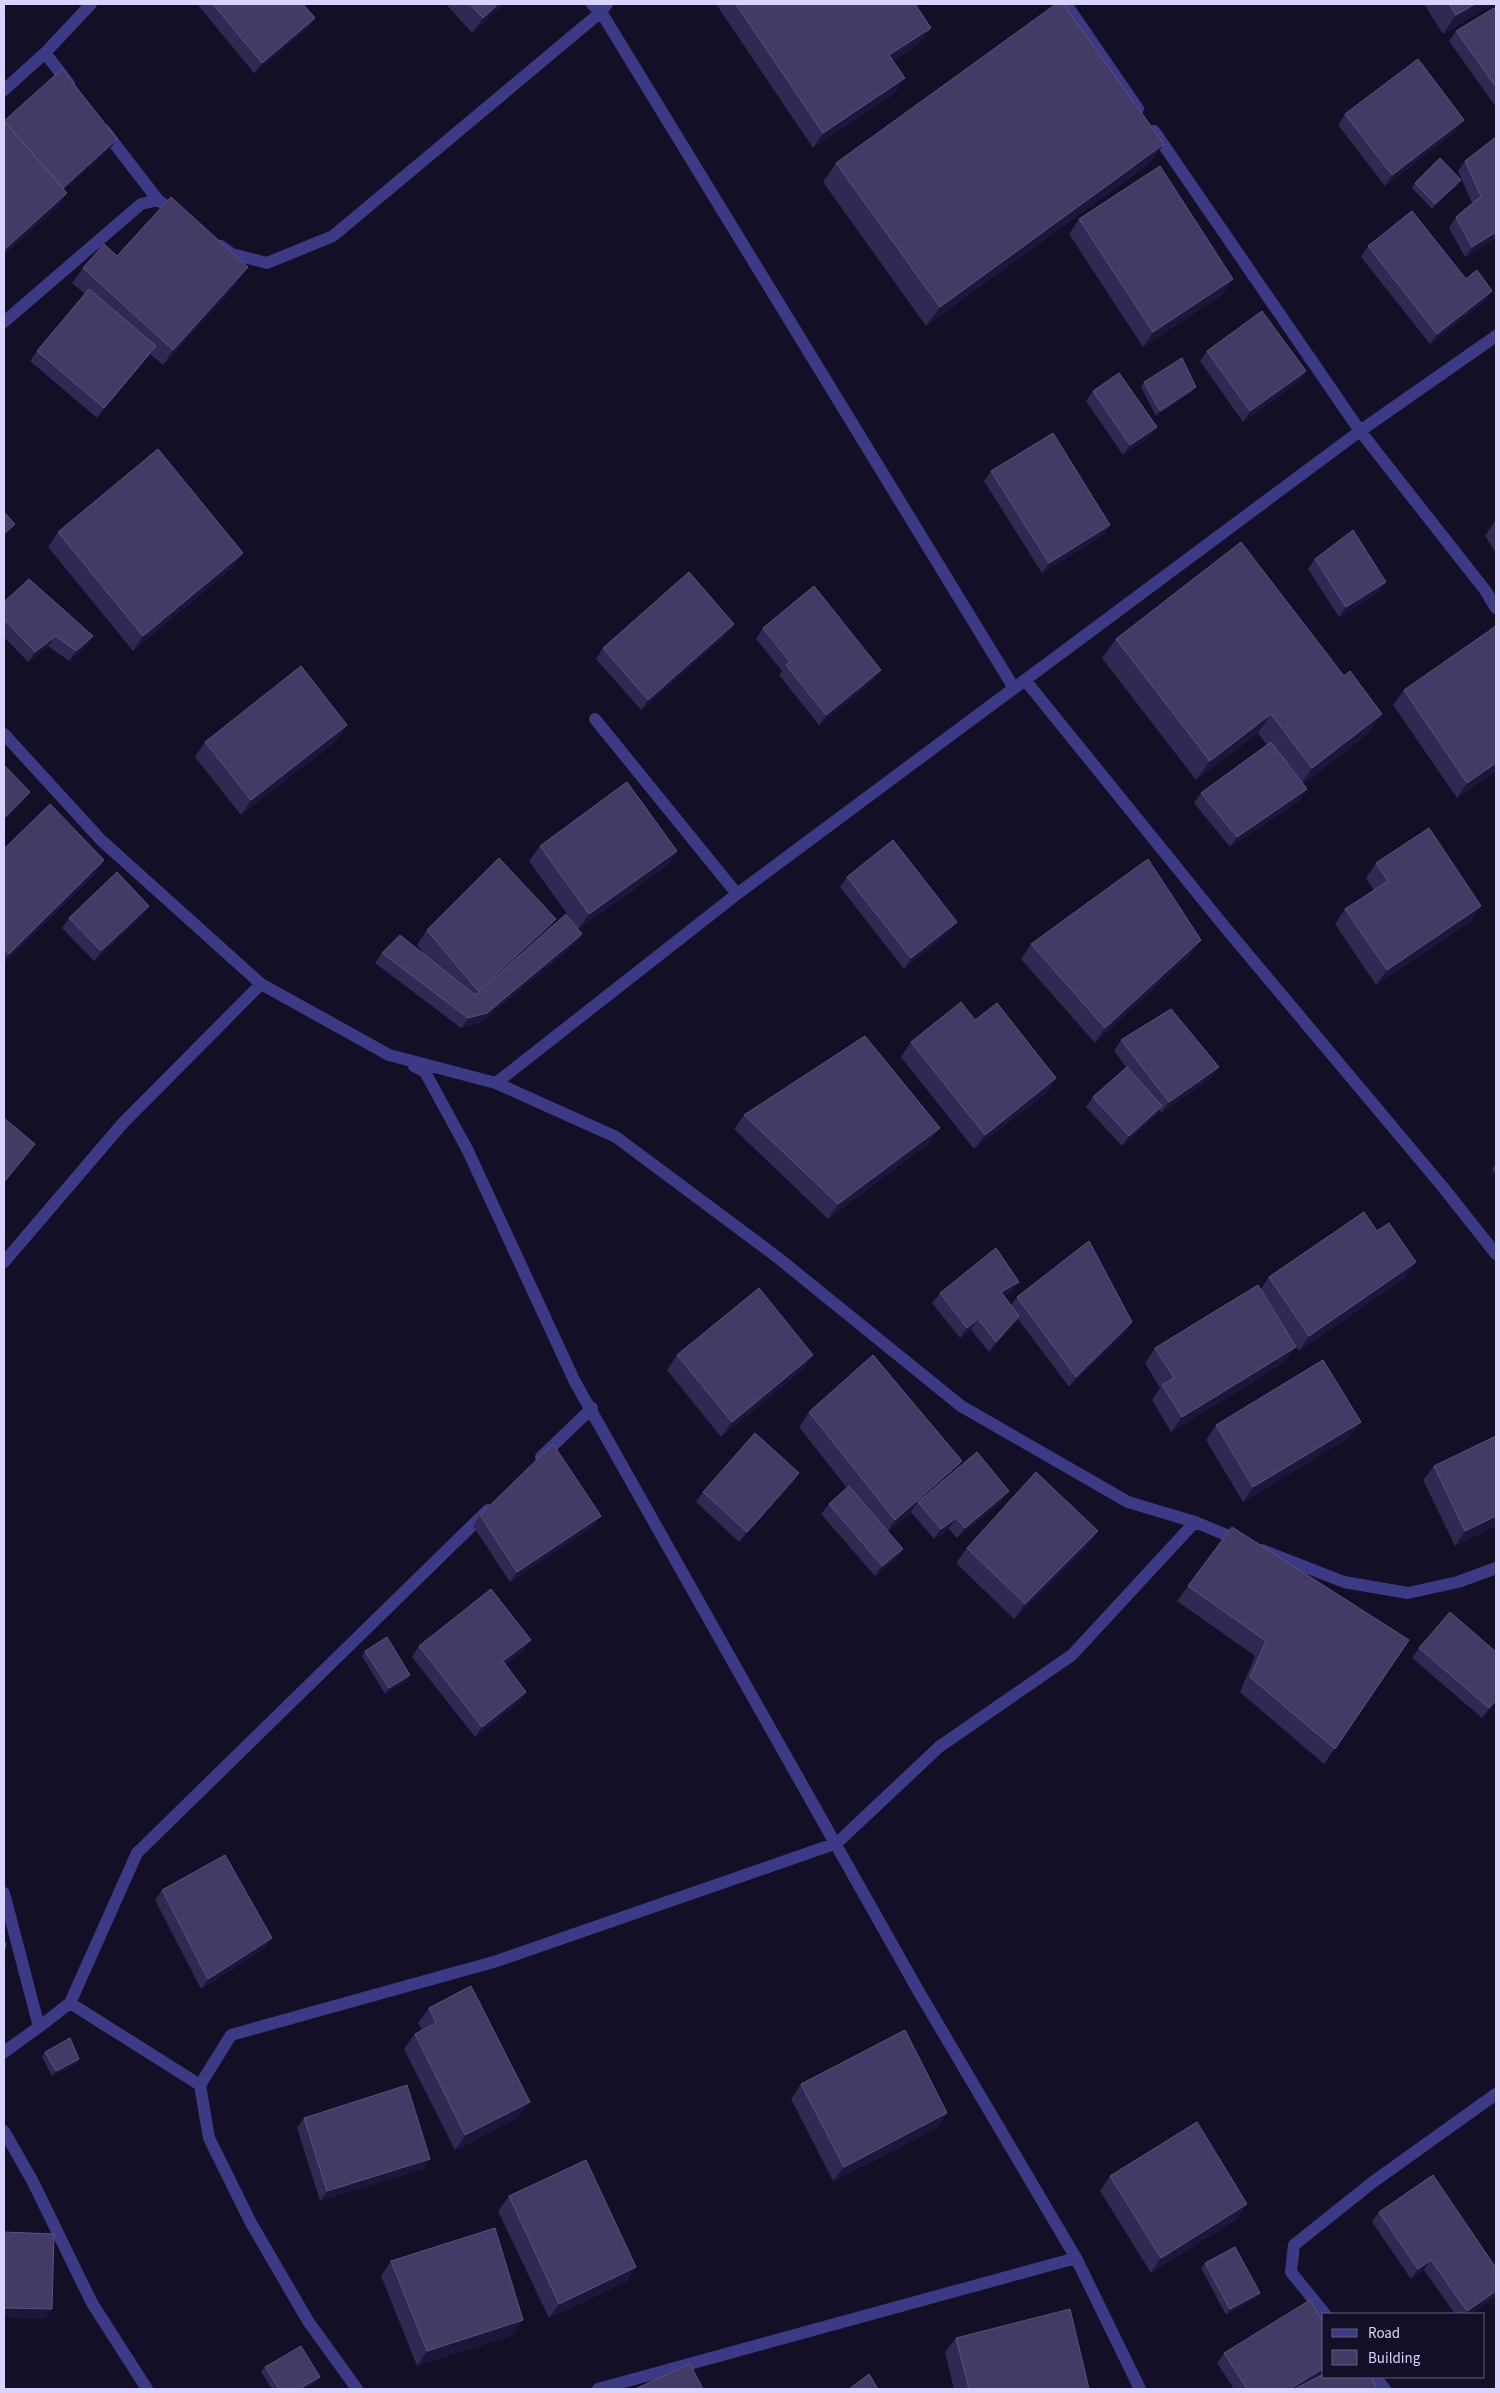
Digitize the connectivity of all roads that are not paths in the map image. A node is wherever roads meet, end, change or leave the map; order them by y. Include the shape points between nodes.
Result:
1 (91, 4) edge
2 (1066, 4) edge
3 (600, 7) edge
4 (45, 53) junction
5 (4, 90) edge
6 (74, 92) edge
7 (98, 123) edge
8 (158, 200) junction
9 (185, 220) edge
10 (208, 236) edge
11 (4, 322) edge
12 (1496, 336) edge
13 (1360, 432) junction
14 (1496, 608) edge
15 (1025, 680) junction
16 (1014, 688) junction
17 (595, 719) dead end
18 (4, 734) edge
19 (737, 894) junction
20 (261, 984) junction
21 (389, 1055) junction
22 (496, 1083) junction
23 (1496, 1254) edge
24 (4, 1262) edge
25 (592, 1408) junction
26 (535, 1464) edge
27 (499, 1498) edge
28 (1195, 1522) junction
29 (1496, 1568) edge
30 (836, 1843) junction
31 (4, 1893) edge
32 (70, 2003) junction
33 (39, 2027) junction
34 (4, 2052) edge
35 (200, 2085) junction
36 (1496, 2094) edge
37 (5, 2136) edge
38 (1076, 2258) junction
39 (1324, 2313) edge
40 (1376, 2378) edge
41 (147, 2389) edge
42 (357, 2389) edge
43 (598, 2389) edge
44 (1140, 2389) edge
45 (1385, 2389) edge

1 - 4 street
2 - 13 street
3 - 10 street via 333,236 267,262 232,254
3 - 16 street
4 - 5 street
4 - 6 street
7 - 8 street
8 - 9 street
8 - 11 street via 141,204
12 - 13 street
13 - 14 street
13 - 15 street
15 - 16 street
15 - 23 street
16 - 19 street
17 - 19 street
18 - 20 street via 101,840
19 - 22 street
20 - 21 street
20 - 24 street via 123,1123
21 - 22 street
21 - 25 street via 425,1072 467,1149 575,1382
22 - 28 street via 616,1137 777,1257 961,1406 1128,1502
25 - 26 street
25 - 30 street
27 - 32 street via 138,1853
28 - 29 street via 1344,1582 1408,1593 1458,1582
28 - 30 street via 1072,1655 939,1747
30 - 35 street via 497,1961 231,2035
30 - 38 street via 919,1992
31 - 33 street
32 - 33 street
32 - 35 street
33 - 34 street
35 - 42 street via 209,2138 251,2223 308,2321
36 - 39 street via 1373,2182 1294,2245 1291,2272
37 - 41 street via 33,2182 92,2303
38 - 43 street
38 - 44 street
40 - 45 street

